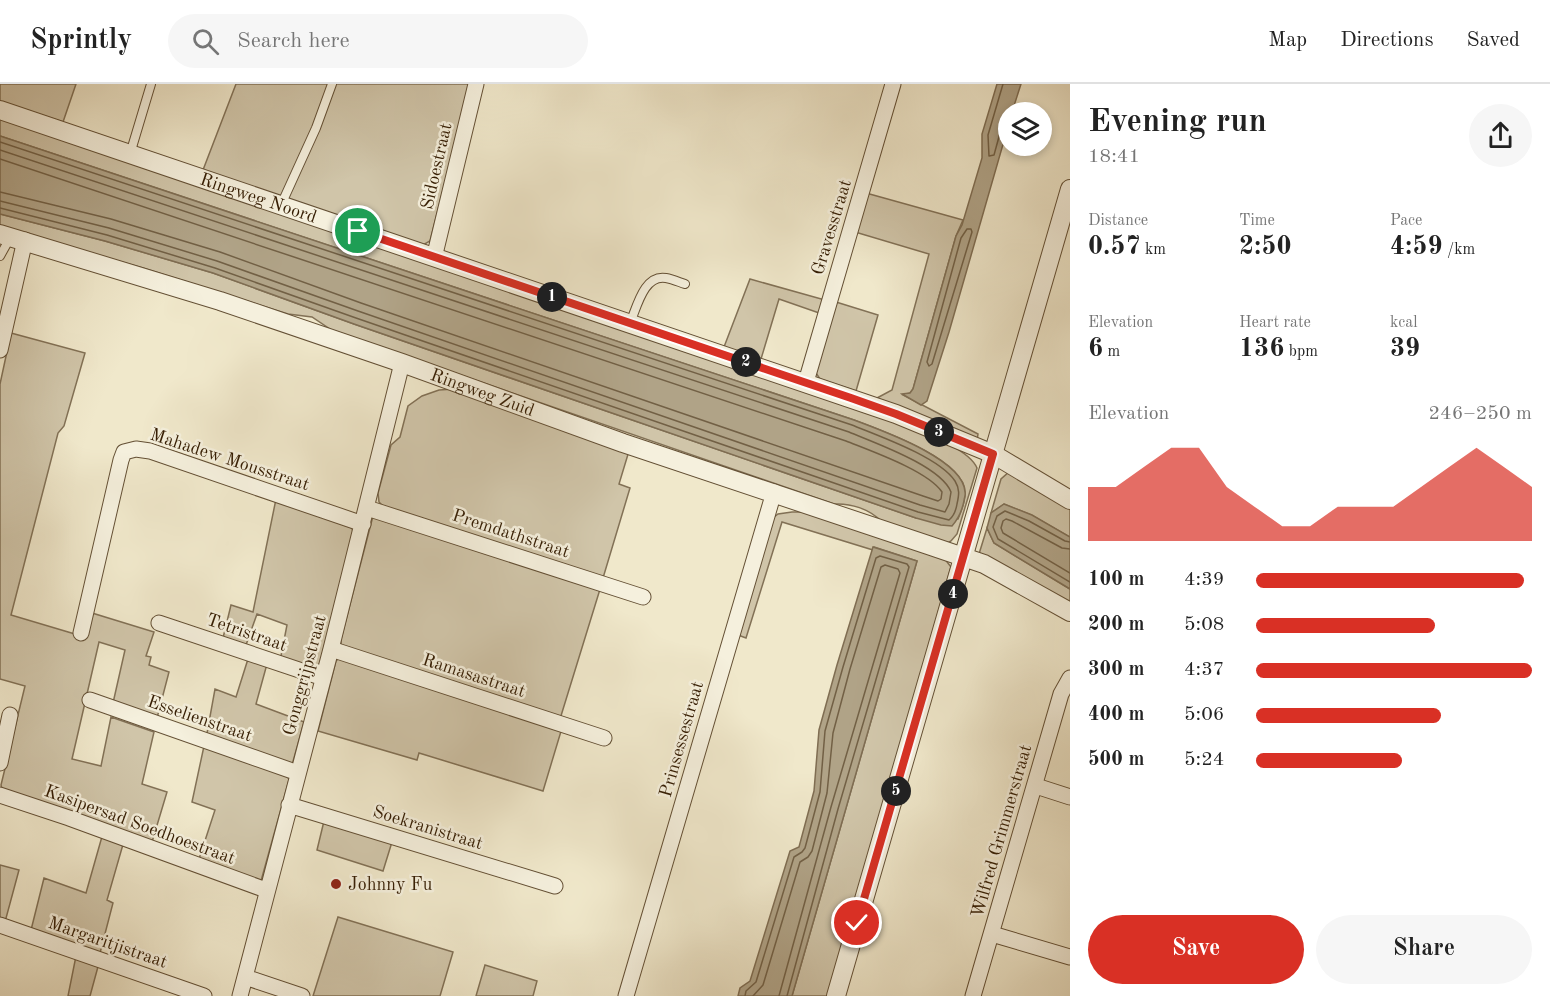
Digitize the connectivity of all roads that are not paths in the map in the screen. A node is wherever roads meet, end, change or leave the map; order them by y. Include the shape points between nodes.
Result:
1 (151, 84) edge
2 (332, 84) edge
3 (476, 84) edge
4 (893, 84) edge
5 (0, 110) edge
6 (130, 154) junction
7 (1070, 189) edge
8 (281, 205) junction
9 (12, 237) edge
10 (0, 256) edge
11 (434, 258) junction
12 (685, 284) dead end
13 (629, 324) junction
14 (0, 350) edge
15 (402, 363) junction
16 (806, 382) junction
17 (993, 454) junction
18 (774, 492) junction
19 (1070, 500) edge
20 (367, 508) junction
21 (363, 524) junction
22 (963, 557) junction
23 (644, 597) dead end
24 (1070, 612) edge
25 (159, 623) dead end
26 (81, 633) dead end
27 (331, 649) junction
28 (324, 678) junction
29 (1070, 678) edge
30 (90, 700) dead end
31 (10, 715) dead end
32 (604, 738) dead end
33 (0, 763) edge
34 (298, 773) junction
35 (1036, 786) junction
36 (0, 795) edge
37 (1070, 797) edge
38 (289, 805) junction
39 (555, 886) dead end
40 (266, 891) junction
41 (0, 925) edge
42 (992, 934) junction
43 (1070, 957) edge
44 (245, 977) junction
45 (204, 996) edge
46 (240, 996) edge
47 (302, 996) edge
48 (626, 996) edge
49 (836, 996) edge
50 (973, 996) edge

1 - 6 lane
2 - 8 lane
3 - 11 street, Sidoestraat
4 - 16 street, Gravesstraat
5 - 6 street, Ringweg Noord
6 - 8 street, Ringweg Noord
7 - 17 street
8 - 11 street, Ringweg Noord
9 - 10 lane
9 - 14 street
9 - 15 street, Ringweg Zuid via 220,301
11 - 13 street, Ringweg Noord
12 - 13 lane via 664,277 654,279 647,285
13 - 16 street, Ringweg Noord
15 - 18 street, Ringweg Zuid
15 - 20 street, Gonggrijpstraat
16 - 17 street, Ringweg Noord
17 - 19 street, Ringweg Noord
17 - 22 street
18 - 22 street, Ringweg Zuid
18 - 48 street, Prinsessestraat
20 - 21 street, Gonggrijpstraat
20 - 23 street, Premdathstraat
21 - 26 street, Mahadew Mousstraat via 150,451 124,452
21 - 27 street, Gonggrijpstraat
22 - 24 street, Ringweg Zuid via 984,564
22 - 49 street
25 - 28 street, Tetristraat
27 - 28 street, Gonggrijpstraat
27 - 32 street, Ramasastraat
28 - 34 street, Gonggrijpstraat
29 - 35 street, Wilfred Grimmerstraat via 1061,694
30 - 34 street, Esselienstraat
31 - 33 street
34 - 38 street, Gonggrijpstraat
35 - 37 street
35 - 42 street, Wilfred Grimmerstraat
36 - 40 street, Kasipersad Soedhoestraat
38 - 39 street, Soekranistraat
38 - 40 street, Gonggrijpstraat
40 - 44 street, Gonggrijpstraat
41 - 45 street, Margaritjistraat
42 - 43 street
42 - 50 street, Wilfred Grimmerstraat
44 - 46 street, Gonggrijpstraat
44 - 47 street

